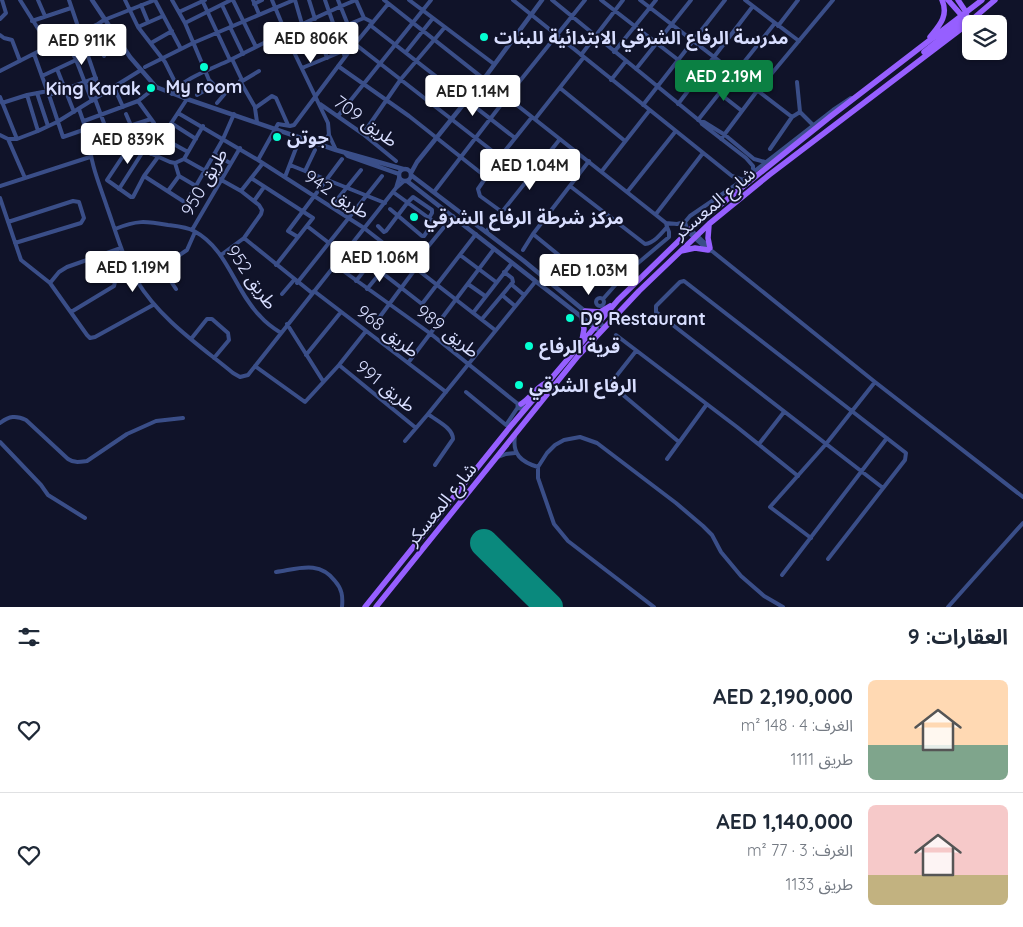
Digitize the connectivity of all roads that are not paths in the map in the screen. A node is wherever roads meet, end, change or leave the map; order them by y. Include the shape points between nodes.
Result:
1 (2, 0) edge
2 (20, 0) edge
3 (38, 0) edge
4 (69, 0) edge
5 (92, 0) edge
6 (125, 0) edge
7 (155, 0) edge
8 (172, 0) edge
9 (203, 0) edge
10 (232, 0) edge
11 (262, 0) edge
12 (272, 0) edge
13 (295, 0) edge
14 (309, 0) edge
15 (325, 0) edge
16 (338, 0) edge
17 (356, 0) edge
18 (409, 0) edge
19 (431, 0) edge
20 (513, 0) edge
21 (542, 0) edge
22 (552, 0) edge
23 (586, 0) edge
24 (601, 0) edge
25 (623, 0) edge
26 (640, 0) edge
27 (656, 0) edge
28 (691, 0) edge
29 (725, 0) edge
30 (745, 0) edge
31 (754, 0) edge
32 (798, 0) edge
33 (833, 0) edge
34 (942, 0) edge
35 (948, 0) edge
36 (958, 0) edge
37 (982, 0) edge
38 (995, 0) edge
39 (254, 2) edge
40 (386, 2) edge
41 (222, 4) junction
42 (752, 5) junction
43 (141, 6) junction
44 (340, 6) junction
45 (275, 7) junction
46 (650, 7) junction
47 (71, 8) junction
48 (129, 10) junction
49 (423, 11) junction
50 (615, 11) junction
51 (179, 12) junction
52 (208, 12) junction
53 (330, 12) junction
54 (259, 14) junction
55 (531, 14) junction
56 (965, 15) junction
57 (977, 15) edge
58 (45, 16) junction
59 (163, 16) junction
60 (572, 17) junction
61 (962, 17) edge
62 (364, 18) junction
63 (433, 18) junction
64 (962, 18) edge
65 (0, 19) edge
66 (315, 19) junction
67 (104, 20) junction
68 (32, 21) junction
69 (243, 21) junction
70 (148, 22) junction
71 (308, 22) junction
72 (185, 23) junction
73 (302, 24) junction
74 (371, 24) junction
75 (413, 24) junction
76 (672, 24) junction
77 (776, 24) junction
78 (348, 25) junction
79 (231, 26) junction
80 (635, 26) junction
81 (138, 27) junction
82 (445, 27) junction
83 (962, 28) edge
84 (336, 30) junction
85 (172, 31) junction
86 (218, 32) junction
87 (285, 32) junction
88 (423, 32) junction
89 (79, 33) junction
90 (556, 35) junction
91 (595, 36) junction
92 (320, 37) junction
93 (1, 38) edge
94 (68, 39) junction
95 (314, 39) junction
96 (118, 40) junction
97 (434, 40) junction
98 (692, 41) junction
99 (799, 41) junction
100 (193, 42) junction
101 (657, 42) junction
102 (151, 43) junction
103 (355, 44) junction
104 (396, 44) junction
105 (924, 45) junction
106 (49, 46) junction
107 (101, 46) junction
108 (256, 47) junction
109 (292, 48) junction
110 (181, 49) junction
111 (86, 50) junction
112 (343, 51) junction
113 (406, 52) junction
114 (614, 52) junction
115 (34, 54) junction
116 (243, 54) junction
117 (104, 56) dead end
118 (582, 56) junction
119 (713, 57) junction
120 (75, 58) junction
121 (162, 58) junction
122 (327, 58) junction
123 (345, 58) junction
124 (231, 59) junction
125 (679, 59) junction
126 (20, 61) junction
127 (416, 61) junction
128 (626, 61) junction
129 (381, 63) junction
130 (494, 64) junction
131 (338, 66) junction
132 (143, 68) junction
133 (302, 68) junction
134 (636, 69) junction
135 (57, 70) junction
136 (259, 71) dead end
137 (0, 72) edge
138 (206, 72) junction
139 (735, 73) junction
140 (42, 76) junction
141 (699, 76) junction
142 (96, 78) junction
143 (401, 79) junction
144 (483, 80) junction
145 (612, 80) junction
146 (241, 81) junction
147 (892, 81) junction
148 (797, 82) dead end
149 (85, 83) junction
150 (364, 84) junction
151 (214, 85) junction
152 (178, 86) junction
153 (658, 86) junction
154 (114, 87) junction
155 (156, 87) junction
156 (560, 88) junction
157 (229, 89) junction
158 (65, 90) junction
159 (757, 90) junction
160 (866, 90) junction
161 (48, 93) junction
162 (719, 93) junction
163 (35, 94) junction
164 (101, 94) junction
165 (172, 94) junction
166 (26, 95) junction
167 (197, 95) dead end
168 (315, 96) junction
169 (0, 97) edge
170 (507, 97) junction
171 (187, 99) junction
172 (93, 100) junction
173 (386, 100) junction
174 (466, 100) junction
175 (138, 101) junction
176 (2, 103) junction
177 (217, 103) dead end
178 (320, 104) junction
179 (678, 104) junction
180 (52, 105) junction
181 (643, 105) junction
182 (123, 107) junction
183 (255, 107) junction
184 (41, 108) junction
185 (2, 109) edge
186 (79, 109) junction
187 (649, 111) junction
188 (742, 111) junction
189 (74, 112) junction
190 (800, 112) junction
191 (178, 113) junction
192 (126, 114) dead end
193 (234, 114) junction
194 (100, 115) junction
195 (338, 116) junction
196 (792, 117) junction
197 (534, 118) junction
198 (451, 119) junction
199 (490, 120) junction
200 (699, 120) junction
201 (84, 121) junction
202 (152, 121) junction
203 (57, 122) junction
204 (257, 122) junction
205 (171, 123) junction
206 (130, 125) junction
207 (813, 125) junction
208 (48, 126) junction
209 (203, 126) junction
210 (288, 126) junction
211 (86, 129) junction
212 (278, 129) junction
213 (148, 130) junction
214 (38, 131) junction
215 (675, 132) junction
216 (108, 134) junction
217 (363, 134) junction
218 (0, 135) edge
219 (329, 135) junction
220 (725, 135) junction
221 (8, 138) junction
222 (89, 138) junction
223 (104, 138) junction
224 (161, 138) junction
225 (476, 138) junction
226 (515, 138) junction
227 (17, 139) junction
228 (196, 139) junction
229 (224, 139) junction
230 (436, 139) junction
231 (560, 139) junction
232 (721, 139) junction
233 (625, 142) junction
234 (298, 143) dead end
235 (131, 144) junction
236 (320, 144) junction
237 (138, 145) junction
238 (240, 148) junction
239 (770, 149) dead end
240 (144, 150) junction
241 (315, 150) dead end
242 (336, 150) junction
243 (188, 152) junction
244 (345, 153) junction
245 (151, 154) junction
246 (214, 154) junction
247 (703, 154) junction
248 (90, 157) junction
249 (158, 157) junction
250 (461, 157) junction
251 (500, 157) junction
252 (184, 159) junction
253 (342, 159) dead end
254 (396, 161) dead end
255 (589, 161) junction
256 (261, 162) junction
257 (766, 162) junction
258 (175, 163) junction
259 (230, 163) junction
260 (290, 165) junction
261 (205, 170) junction
262 (361, 170) dead end
263 (305, 171) junction
264 (602, 171) junction
265 (408, 172) junction
266 (753, 172) junction
267 (144, 176) junction
268 (178, 176) junction
269 (382, 176) dead end
270 (399, 176) junction
271 (732, 176) junction
272 (285, 177) junction
273 (486, 177) junction
274 (25, 178) junction
275 (251, 178) junction
276 (220, 180) junction
277 (327, 180) junction
278 (743, 180) junction
279 (406, 181) junction
280 (0, 186) edge
281 (196, 186) junction
282 (570, 186) junction
283 (264, 187) junction
284 (346, 188) junction
285 (733, 188) junction
286 (119, 189) junction
287 (395, 190) junction
288 (168, 191) junction
289 (241, 191) junction
290 (434, 192) junction
291 (628, 192) junction
292 (314, 196) junction
293 (366, 196) junction
294 (0, 198) edge
295 (254, 201) junction
296 (408, 202) junction
297 (384, 203) junction
298 (331, 207) junction
299 (390, 209) dead end
300 (303, 212) junction
301 (502, 212) junction
302 (656, 214) junction
303 (398, 216) junction
304 (453, 216) junction
305 (429, 218) junction
306 (348, 219) junction
307 (8, 222) junction
308 (685, 222) junction
309 (710, 224) junction
310 (666, 225) junction
311 (307, 226) junction
312 (378, 226) dead end
313 (364, 228) junction
314 (115, 229) junction
315 (193, 231) junction
316 (689, 231) junction
317 (486, 232) junction
318 (476, 234) junction
319 (533, 234) junction
320 (298, 237) junction
321 (696, 237) junction
322 (244, 238) junction
323 (15, 243) junction
324 (329, 243) junction
325 (384, 244) junction
326 (645, 244) junction
327 (349, 247) junction
328 (120, 248) junction
329 (494, 249) junction
330 (523, 250) dead end
331 (652, 250) junction
332 (710, 250) junction
333 (394, 251) junction
334 (679, 252) junction
335 (460, 255) junction
336 (221, 256) junction
337 (370, 263) junction
338 (512, 263) junction
339 (276, 265) junction
340 (334, 265) junction
341 (415, 266) junction
342 (162, 268) junction
343 (479, 268) junction
344 (577, 270) dead end
345 (381, 272) junction
346 (504, 272) junction
347 (296, 281) junction
348 (356, 281) junction
349 (50, 282) junction
350 (115, 282) dead end
351 (496, 282) junction
352 (535, 282) junction
353 (138, 283) junction
354 (437, 284) junction
355 (468, 284) junction
356 (511, 284) junction
357 (400, 287) junction
358 (176, 289) dead end
359 (367, 289) junction
360 (313, 292) junction
361 (282, 294) dead end
362 (502, 295) junction
363 (524, 295) junction
364 (485, 296) junction
365 (603, 299) dead end
366 (456, 300) junction
367 (618, 300) junction
368 (388, 304) junction
369 (154, 305) junction
370 (515, 306) junction
371 (585, 311) junction
372 (71, 312) junction
373 (341, 312) junction
374 (473, 313) junction
375 (582, 318) junction
376 (482, 319) junction
377 (376, 322) dead end
378 (288, 324) junction
379 (596, 325) junction
380 (602, 329) junction
381 (495, 330) junction
382 (366, 331) junction
383 (281, 333) junction
384 (431, 334) junction
385 (616, 335) dead end
386 (192, 339) junction
387 (581, 342) junction
388 (636, 351) junction
389 (306, 355) junction
390 (214, 358) junction
391 (408, 363) junction
392 (468, 364) junction
393 (339, 365) junction
394 (256, 366) junction
395 (323, 382) junction
396 (548, 382) junction
397 (875, 382) junction
398 (446, 392) junction
399 (466, 392) dead end
400 (707, 404) junction
401 (519, 406) junction
402 (852, 410) junction
403 (784, 412) junction
404 (428, 414) junction
405 (183, 418) dead end
406 (516, 420) junction
407 (0, 423) edge
408 (416, 428) junction
409 (515, 436) junction
410 (887, 438) junction
411 (405, 441) dead end
412 (0, 442) edge
413 (679, 442) junction
414 (759, 444) junction
415 (826, 444) junction
416 (515, 453) junction
417 (497, 458) junction
418 (667, 459) dead end
419 (434, 466) dead end
420 (538, 467) junction
421 (862, 472) junction
422 (798, 476) junction
423 (883, 488) junction
424 (1023, 497) edge
425 (85, 518) dead end
426 (1023, 523) edge
427 (810, 538) junction
428 (828, 559) dead end
429 (276, 572) dead end
430 (782, 575) dead end
431 (342, 607) edge
432 (365, 607) edge
433 (376, 607) edge
434 (654, 607) edge
435 (783, 607) edge
436 (948, 607) edge

1 - 65 street via 6,12
2 - 68 street
3 - 58 street
4 - 47 street
5 - 67 street
6 - 48 street
7 - 43 street
7 - 59 street
8 - 51 street
9 - 51 street
9 - 52 street
10 - 41 street
10 - 69 street
11 - 39 street
12 - 45 street, طريق 709
13 - 45 street
13 - 73 street
14 - 66 street
15 - 53 street
16 - 44 street
17 - 44 street
17 - 62 street
18 - 49 street
19 - 49 street
20 - 55 street
21 - 55 street
22 - 60 street
23 - 60 street
24 - 50 street
25 - 50 street
26 - 46 street
27 - 46 street
28 - 76 street
29 - 98 street
30 - 42 street
31 - 42 street
32 - 77 street
33 - 99 street
34 - 105 main road via 945,9 943,21
35 - 56 main road
36 - 56 main road
37 - 56 main road, شارع المعسكر
38 - 57 main road, شارع المعسكر
39 - 54 street
40 - 74 street
40 - 75 street
41 - 52 street
41 - 79 street
42 - 77 street
42 - 119 street
43 - 48 street
43 - 70 street
44 - 53 street
44 - 78 street
45 - 54 street
45 - 87 street, طريق 709
46 - 76 street
46 - 80 street
47 - 58 street
47 - 89 street
48 - 67 street
48 - 81 street
49 - 63 street
49 - 75 street
50 - 80 street
50 - 91 street
51 - 72 street
52 - 72 street
52 - 86 street
53 - 66 street
53 - 84 street
54 - 69 street
55 - 90 street
55 - 130 street
58 - 68 street
59 - 70 street
59 - 85 street
60 - 90 street
60 - 91 street
61 - 105 main road, شارع المعسكر
62 - 74 street
62 - 78 street
63 - 82 street
63 - 88 street
64 - 147 main road via 897,73
66 - 71 street
67 - 89 street
67 - 96 street
68 - 106 street
69 - 79 street
69 - 108 street
70 - 81 street
71 - 73 street
71 - 95 street
72 - 100 street
73 - 87 street
74 - 103 street
74 - 104 street
75 - 88 street
75 - 104 street
76 - 98 street
76 - 101 street
77 - 99 street
77 - 139 street
78 - 84 street
79 - 86 street
79 - 116 street
80 - 101 street
80 - 114 street
81 - 102 street
82 - 97 street
82 - 130 street
83 - 147 main road, شارع المعسكر
84 - 92 street
84 - 112 street
85 - 102 street
85 - 110 street
86 - 100 street
86 - 124 street
87 - 108 street
87 - 109 street, طريق 709
88 - 97 street
88 - 113 street
89 - 94 street
89 - 111 street
90 - 118 street
90 - 170 street
91 - 114 street
91 - 118 street
92 - 95 street
92 - 122 street
93 - 126 street via 12,40
94 - 106 street
94 - 120 street
95 - 109 street
96 - 107 street
96 - 132 street
97 - 127 street
97 - 144 street
98 - 119 street
98 - 125 street
99 - 159 street
100 - 110 street
100 - 138 street
101 - 125 street
101 - 134 street
102 - 121 street
103 - 123 street
103 - 129 street
104 - 113 street
104 - 129 street
105 - 160 main road, شارع المعسكر
106 - 115 street
107 - 111 street
107 - 117 street
108 - 116 street
109 - 133 street, طريق 709
110 - 121 street
111 - 120 street
111 - 142 street
112 - 122 street
112 - 123 street
113 - 127 street
114 - 128 street
115 - 126 street
115 - 140 street
116 - 124 street
118 - 145 street
118 - 156 street
119 - 139 street
119 - 141 street
120 - 135 street
120 - 149 street
121 - 132 street
121 - 152 street
122 - 133 street
123 - 131 street
124 - 138 street
124 - 146 street
125 - 141 street
125 - 153 street
126 - 137 street
127 - 143 street
127 - 174 street
128 - 134 street
128 - 145 street
129 - 143 street
129 - 150 street
130 - 144 street
131 - 150 street
131 - 168 street
132 - 154 street
132 - 155 street
133 - 168 street, طريق 709
134 - 153 street
135 - 140 street
135 - 158 street
136 - 146 street
138 - 151 street
138 - 152 street
139 - 159 street
139 - 162 street
140 - 161 street
141 - 179 street
142 - 149 street
142 - 164 street
143 - 173 street
143 - 198 street
144 - 170 street
144 - 174 street
145 - 181 street
146 - 157 street
146 - 183 street
147 - 309 main road, شارع المعسكر
148 - 190 street
149 - 158 street
149 - 172 street
150 - 173 street
150 - 195 street
151 - 157 street
151 - 167 street
152 - 165 street
153 - 179 street
153 - 181 street
154 - 164 street
154 - 182 street
155 - 165 street
155 - 175 street
156 - 197 street
156 - 233 street
157 - 177 street
158 - 161 street
158 - 189 street
159 - 188 street
159 - 196 street
160 - 207 street via 840,104
160 - 316 main road, شارع المعسكر
161 - 163 street
161 - 180 street
162 - 188 street
162 - 200 street
163 - 166 street
163 - 184 street
164 - 172 street
165 - 171 street
166 - 176 street
166 - 214 street
168 - 178 street, طريق 709
168 - 210 street via 294,125
169 - 176 street
170 - 197 street
170 - 199 street
171 - 191 street
171 - 193 street
172 - 186 street
172 - 194 street
173 - 217 street
173 - 230 street
174 - 198 street
174 - 199 street
175 - 182 street
175 - 202 street
176 - 185 street
178 - 195 street, طريق 709
178 - 219 street, طريق 709
179 - 200 street
180 - 184 street
180 - 203 street
181 - 187 street
182 - 194 street
183 - 204 street
183 - 210 street via 270,96 276,98
184 - 208 street
185 - 227 street
186 - 189 street
186 - 201 street
187 - 215 street
187 - 233 street
188 - 220 street
189 - 203 street
190 - 196 street
190 - 207 street
191 - 205 street
191 - 209 street, طريق 942
192 - 206 street
193 - 204 street
193 - 229 street
194 - 201 street
194 - 216 street
195 - 217 street, طريق 709
196 - 239 street
197 - 226 street
197 - 231 street
198 - 225 street
198 - 230 street
199 - 225 street
199 - 226 street
200 - 220 street
200 - 232 street
201 - 211 street
202 - 206 street
202 - 213 street
203 - 208 street
203 - 211 street via 63,137
204 - 212 street
205 - 224 street
205 - 228 street
206 - 216 street
206 - 237 street
207 - 257 street
208 - 214 street
209 - 228 street
209 - 229 street, طريق 942
210 - 212 street via 278,124
211 - 222 street
212 - 236 street
212 - 256 street
213 - 224 street
213 - 237 street
214 - 227 street
215 - 247 street
215 - 291 street
216 - 223 street
217 - 254 street, طريق 709
218 - 221 street
219 - 236 street, طريق 709
219 - 242 street, طريق 709
220 - 232 street
220 - 257 street via 754,159
221 - 227 street
221 - 274 street
222 - 223 street
222 - 248 street
223 - 235 street
224 - 243 street
224 - 245 street
225 - 250 street
225 - 251 street
226 - 251 street
228 - 243 street
229 - 238 street, طريق 942
229 - 246 street
230 - 250 street
230 - 265 street
231 - 255 street
231 - 301 street
232 - 266 street via 751,162
233 - 264 street
234 - 260 street
235 - 237 street
235 - 286 street via 107,178
236 - 242 street
237 - 240 street
238 - 256 street, طريق 942
238 - 259 street, طريق 950
240 - 245 street
240 - 286 street
241 - 263 street
242 - 244 street
243 - 252 street
244 - 265 street
244 - 270 street
245 - 249 street
246 - 259 street
246 - 261 street
247 - 271 street
247 - 302 street
248 - 274 street
248 - 314 street
249 - 258 street
249 - 267 street
250 - 273 street
250 - 290 street
251 - 273 street
252 - 258 street
252 - 261 street
253 - 277 street
255 - 264 street
255 - 282 street
256 - 272 street, طريق 942
256 - 275 street
257 - 266 street
258 - 268 street
259 - 276 street, طريق 950
260 - 263 street
260 - 272 street
261 - 276 street
261 - 281 street
262 - 284 street
263 - 277 street
264 - 291 street
265 - 270 street
265 - 279 street
265 - 290 street
266 - 278 street
267 - 286 street via 132,198
267 - 288 street
268 - 281 street
268 - 288 street
269 - 293 street
270 - 279 street
270 - 287 street
271 - 278 street
271 - 285 street
272 - 292 street, طريق 942
273 - 301 street via 478,189 480,196
274 - 280 street
275 - 283 street
275 - 289 street
276 - 289 street
276 - 315 street, طريق 950
277 - 284 street
277 - 292 street
278 - 285 street
279 - 287 street
279 - 304 street
281 - 288 street via 186,203
282 - 319 street
282 - 326 street
283 - 295 street
283 - 300 street
284 - 293 street
284 - 298 street
285 - 308 street
287 - 296 street
287 - 297 street
289 - 295 street
290 - 317 street
291 - 302 street
292 - 298 street, طريق 942
292 - 300 street
293 - 297 street
293 - 306 street
294 - 307 street
295 - 322 street via 262,210 261,214
296 - 303 street
296 - 305 street
296 - 305 street via 416,198 432,210
297 - 313 street
298 - 306 street, طريق 942
299 - 303 street
300 - 311 street via 314,218
300 - 320 street via 288,231
301 - 317 street
302 - 310 street
303 - 305 street via 424,236 433,224
303 - 312 street via 386,232
304 - 318 street
304 - 341 street
306 - 313 street, طريق 942
306 - 324 street
307 - 323 street
307 - 323 street via 73,201 79,202 84,218 81,223
308 - 310 street
308 - 316 street
309 - 321 main road, شارع المعسكر
309 - 332 main road
310 - 326 street via 653,241
310 - 331 street via 669,237
311 - 320 street
311 - 324 street
313 - 325 street, طريق 942
313 - 327 street
314 - 315 street, طريق 952 via 142,221
314 - 328 street
315 - 336 street, طريق 952 via 208,241
315 - 342 street, طريق 950 via 188,250
316 - 321 street
316 - 367 main road, شارع المعسكر
317 - 371 street
318 - 329 street
318 - 335 street
319 - 330 street
319 - 344 street
320 - 339 street
321 - 332 street
321 - 334 main road, شارع المعسكر
322 - 336 street
322 - 339 street, طريق 968
323 - 349 street via 21,260
324 - 347 street
325 - 333 street, طريق 942
325 - 333 street via 381,254 388,258
326 - 331 street
327 - 337 street
327 - 340 street
328 - 349 street via 67,267
328 - 353 street
329 - 338 street
329 - 343 street
331 - 365 street
332 - 334 main road via 695,248
332 - 397 street
333 - 341 street, طريق 942
334 - 380 main road, شارع المعسكر
335 - 343 street
335 - 354 street
336 - 383 street, طريق 952 via 254,309
337 - 345 street
337 - 348 street
338 - 346 street
338 - 352 street
339 - 347 street, طريق 968
340 - 348 street, طريق 989
340 - 360 street
341 - 354 street, طريق 942
341 - 357 street
342 - 353 street, طريق 950
342 - 358 street
343 - 351 street
343 - 355 street
345 - 357 street
345 - 359 street
346 - 351 street
346 - 356 street via 512,278
347 - 360 street, طريق 968
347 - 361 street
348 - 359 street, طريق 989
349 - 372 street
350 - 372 street via 114,286
351 - 364 street
352 - 363 street
352 - 375 street
353 - 369 street
354 - 357 street via 422,304
354 - 366 street, طريق 942
355 - 364 street
355 - 366 street
356 - 362 street
356 - 363 street
357 - 368 street
359 - 368 street, طريق 989
360 - 373 street, طريق 968
360 - 378 street
362 - 370 street
362 - 376 street
363 - 370 street
364 - 374 street
366 - 374 street, طريق 942
366 - 384 street
367 - 371 main road via 600,312
367 - 379 main road, شارع المعسكر
368 - 377 street
368 - 384 street, طريق 989
369 - 372 street via 95,338 87,335
369 - 386 street
370 - 381 street
371 - 379 street
373 - 382 street, طريق 968
373 - 389 street
374 - 376 street, طريق 942
375 - 379 street
375 - 387 main road via 584,332
376 - 381 street, طريق 942
378 - 383 street
378 - 389 street
379 - 380 street
379 - 387 main road, شارع المعسكر
380 - 409 main road, شارع المعسكر
381 - 392 street
382 - 391 street, طريق 968
382 - 393 street, طريق 991
383 - 394 street
384 - 391 street
384 - 392 street, طريق 989
385 - 388 street
386 - 390 street
386 - 390 street via 207,320 212,319 229,336
387 - 396 main road, شارع المعسكر
388 - 400 street
388 - 413 street via 610,384
389 - 395 street
390 - 394 street via 240,377 248,376
391 - 398 street, طريق 968
392 - 398 street
392 - 401 street, طريق 989
393 - 395 street, طريق 991
393 - 408 street, طريق 991
394 - 395 street, طريق 991 via 306,402
396 - 401 main road
396 - 406 main road, شارع المعسكر
397 - 402 street
397 - 424 street
398 - 404 street
399 - 401 street via 506,425
400 - 413 street
400 - 414 street
401 - 406 main road
402 - 403 street via 684,281 680,282 656,306 655,311
402 - 410 street
402 - 415 street
403 - 414 street
403 - 415 street
404 - 408 street
404 - 419 street via 453,434 453,439
405 - 407 street via 156,421 79,462 68,459 18,416
406 - 432 main road, شارع المعسكر
408 - 411 street
409 - 416 street
409 - 417 main road, شارع المعسكر
410 - 421 street
410 - 423 street via 907,456
412 - 425 street via 48,495
413 - 418 street
414 - 422 street
415 - 421 street
415 - 422 street
416 - 417 street
416 - 420 street
417 - 433 main road, شارع المعسكر
420 - 434 street via 547,508 559,532
420 - 435 street via 546,453 564,440 580,437 597,443 703,526 741,576
421 - 423 street
421 - 427 street
422 - 427 street via 770,507
423 - 428 street
426 - 436 street
427 - 430 street
429 - 431 street via 309,568 325,570 341,588

